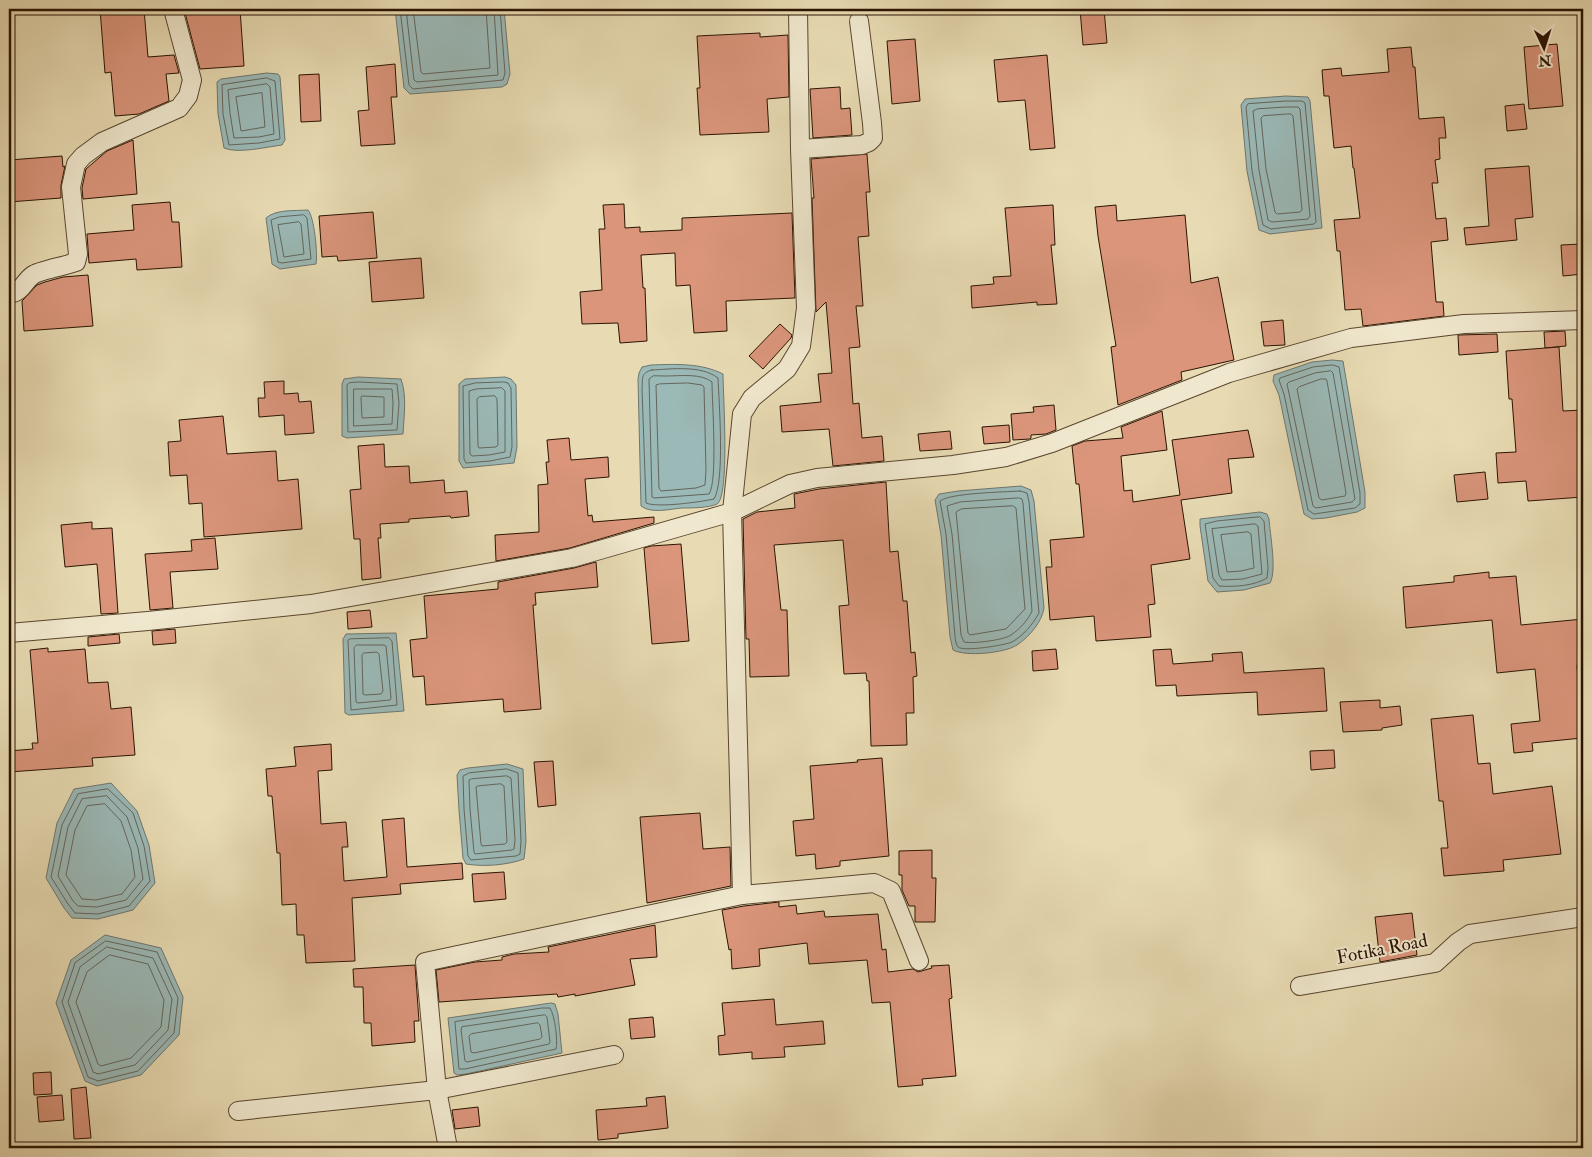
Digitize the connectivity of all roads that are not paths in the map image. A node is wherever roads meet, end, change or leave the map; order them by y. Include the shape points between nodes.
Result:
1 (173, 9) edge
2 (798, 9) edge
3 (859, 21) dead end
4 (800, 149) junction
5 (9, 294) edge
6 (1583, 320) edge
7 (732, 512) junction
8 (9, 632) edge
9 (742, 895) junction
10 (1583, 917) edge
11 (919, 961) dead end
12 (1300, 986) dead end
13 (614, 1055) dead end
14 (437, 1090) junction
15 (238, 1112) dead end
16 (448, 1148) edge

1 - 5 street via 192,80 188,96 179,108 119,133 82,156 76,164 71,187 78,254 76,262 34,273 17,293
2 - 4 street
3 - 4 street via 872,138 862,145
4 - 7 street via 806,308 801,346 787,369 752,398 742,414
6 - 7 street via 1464,324 1351,338 1229,372 1006,457 817,478 790,484
7 - 8 street via 572,558 311,604
7 - 9 street
9 - 11 street via 874,883 891,891
9 - 14 street via 425,962
10 - 12 street, Fotika Road via 1470,934 1435,963
13 - 14 street
14 - 15 street
14 - 16 street

